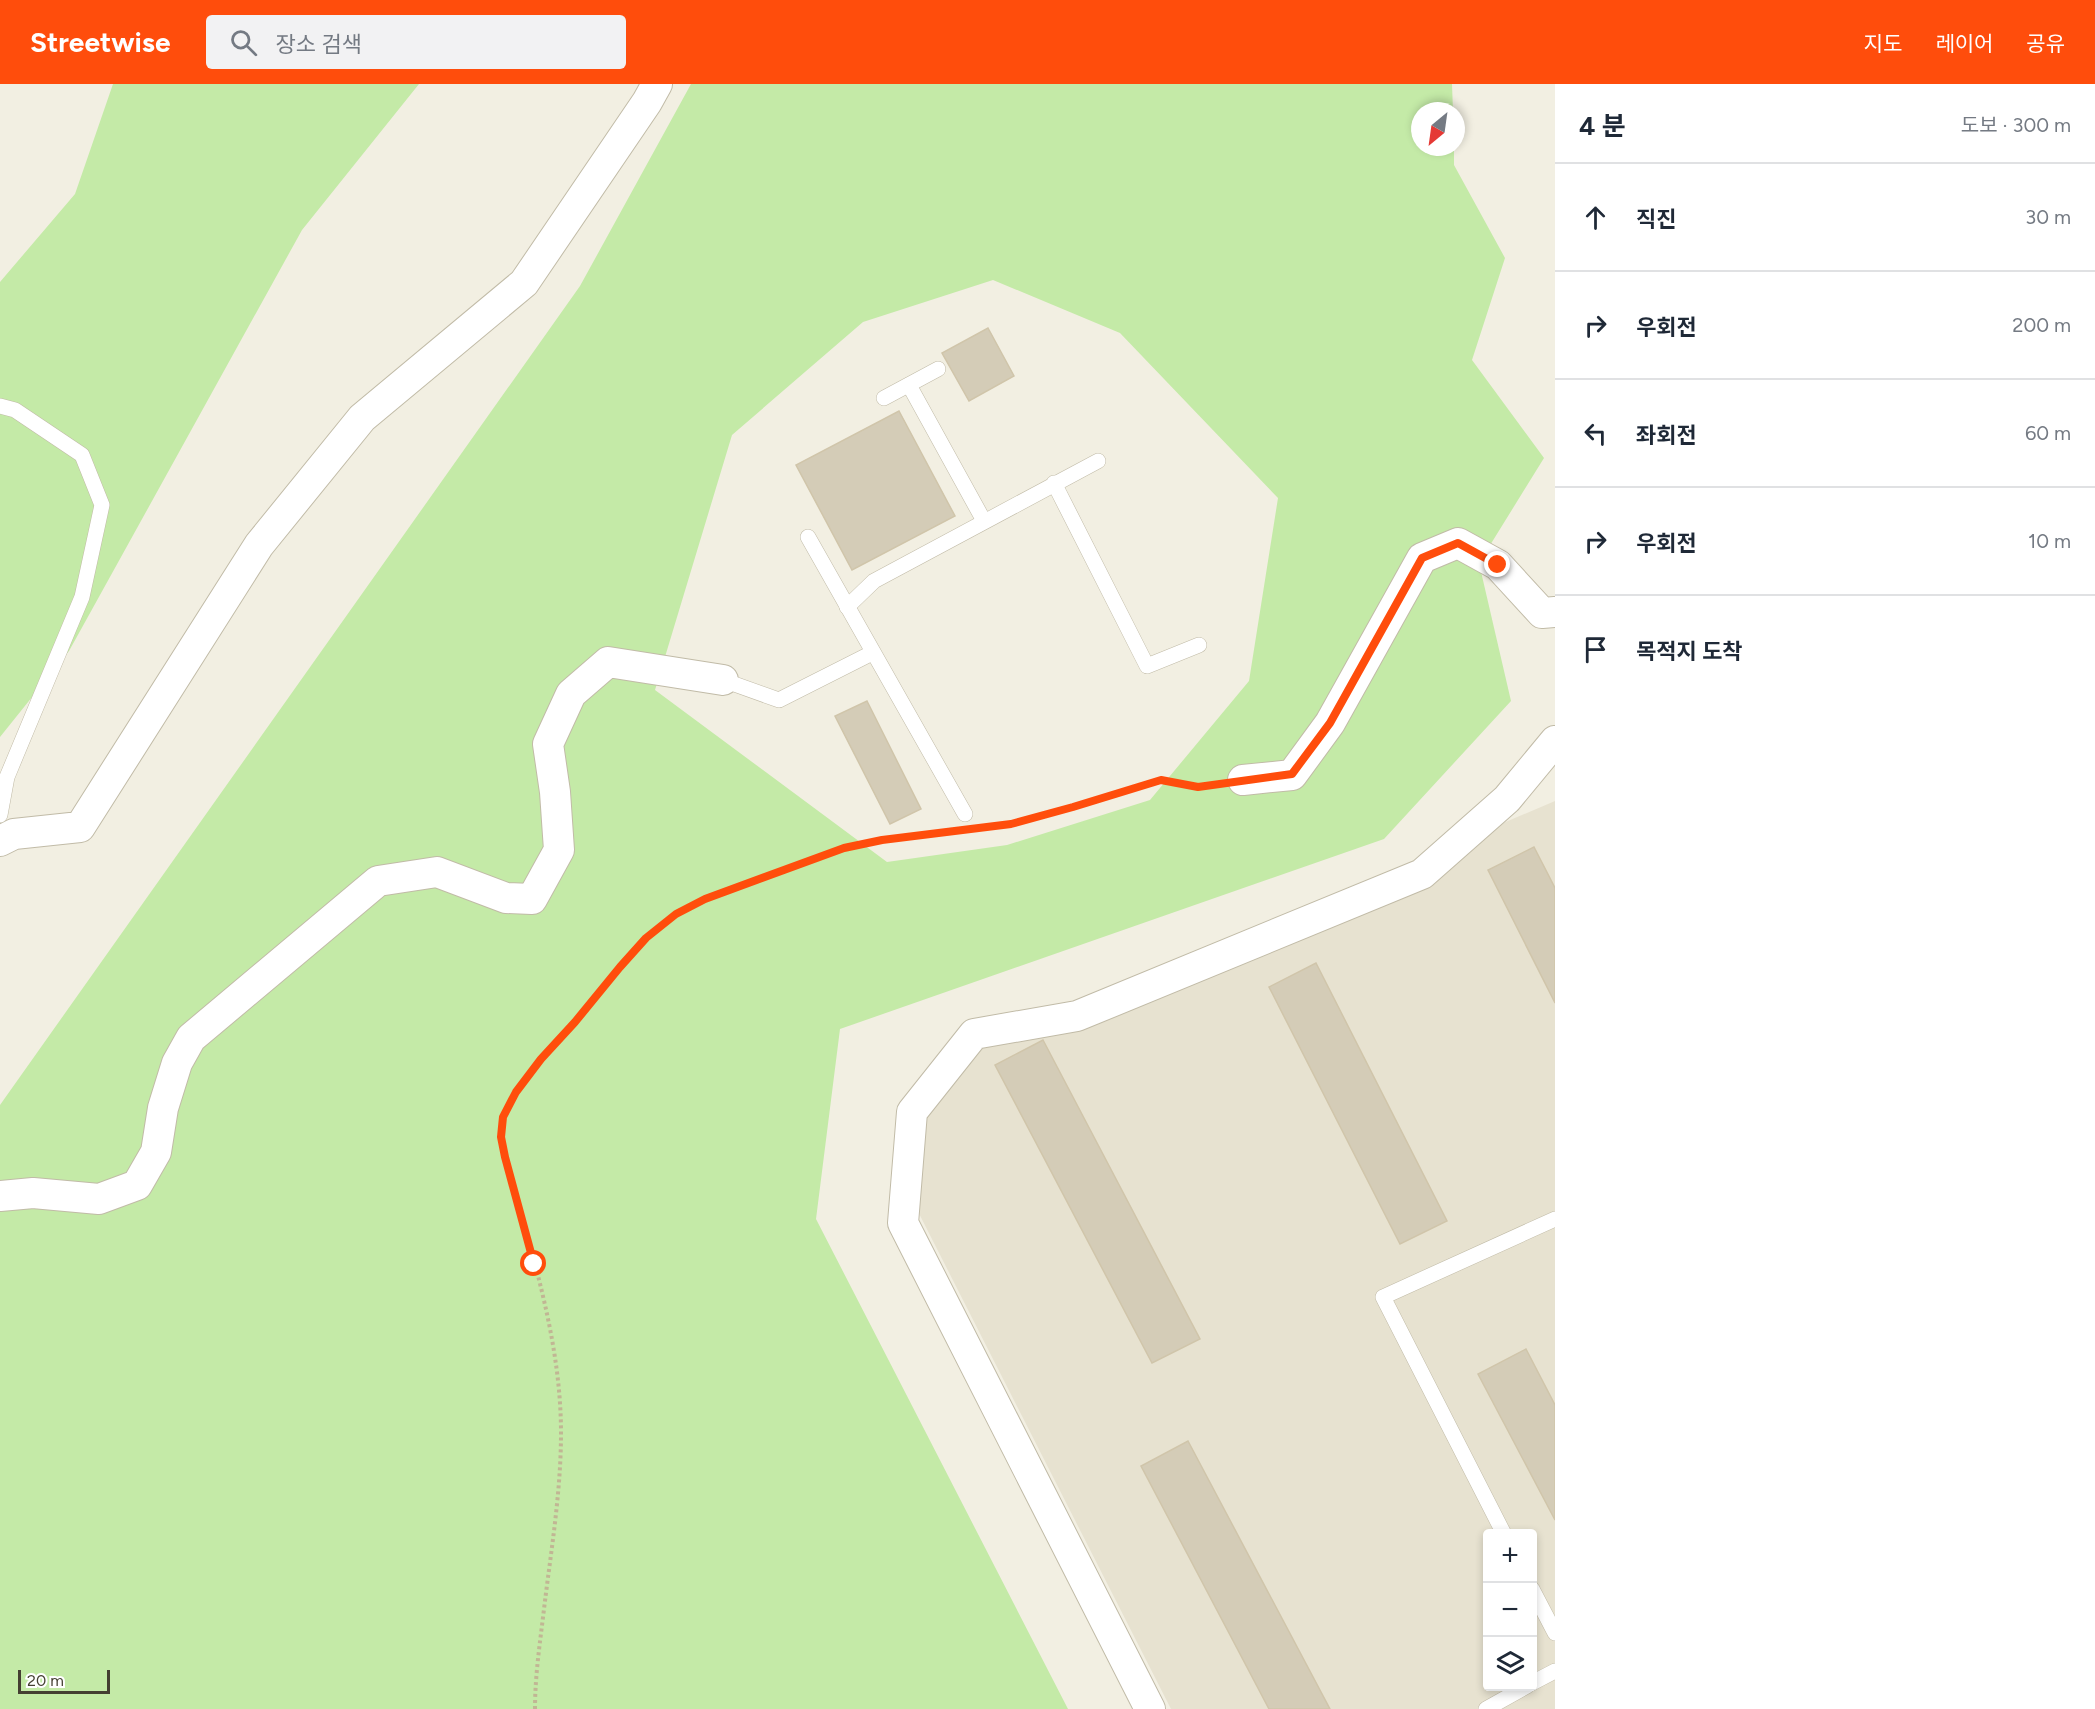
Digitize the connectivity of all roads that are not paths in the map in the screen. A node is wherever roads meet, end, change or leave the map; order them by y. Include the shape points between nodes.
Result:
1 (657, 84) edge
2 (938, 369) dead end
3 (909, 385) junction
4 (884, 398) dead end
5 (0, 406) edge
6 (1098, 461) dead end
7 (1054, 483) junction
8 (984, 521) junction
9 (808, 537) dead end
10 (847, 607) junction
11 (1555, 612) edge
12 (1199, 645) dead end
13 (872, 653) junction
14 (723, 680) joint
15 (1555, 741) edge
16 (1243, 780) road end
17 (965, 814) dead end
18 (0, 815) edge
19 (0, 841) edge
20 (0, 1196) edge
21 (1555, 1219) edge
22 (1502, 1529) edge
23 (1537, 1597) edge
24 (1555, 1633) edge
25 (1555, 1671) edge
26 (1537, 1681) edge
27 (1518, 1691) edge
28 (1150, 1709) edge
29 (1486, 1709) edge

1 - 19 street via 524,283 362,418 258,545 80,827 14,834
2 - 3 lane
3 - 4 lane
3 - 8 lane
5 - 18 lane via 15,410 82,455 102,506 82,597 7,777
6 - 7 lane
7 - 8 lane
7 - 12 lane via 1147,666
8 - 10 lane via 874,581
9 - 10 lane
10 - 13 lane
11 - 16 street via 1542,613 1498,565 1458,543 1422,558 1330,723 1292,774
13 - 14 lane via 779,700
13 - 17 lane
14 - 20 street via 608,662 571,694 548,744 559,850 532,899 506,898 437,873 378,881 191,1038 177,1063 163,1108 156,1152 137,1185 99,1199 33,1193
15 - 28 street via 1507,799 1422,874 1077,1016 974,1034 912,1112 903,1223
21 - 22 lane via 1383,1297
23 - 24 lane
25 - 26 lane
27 - 29 lane

